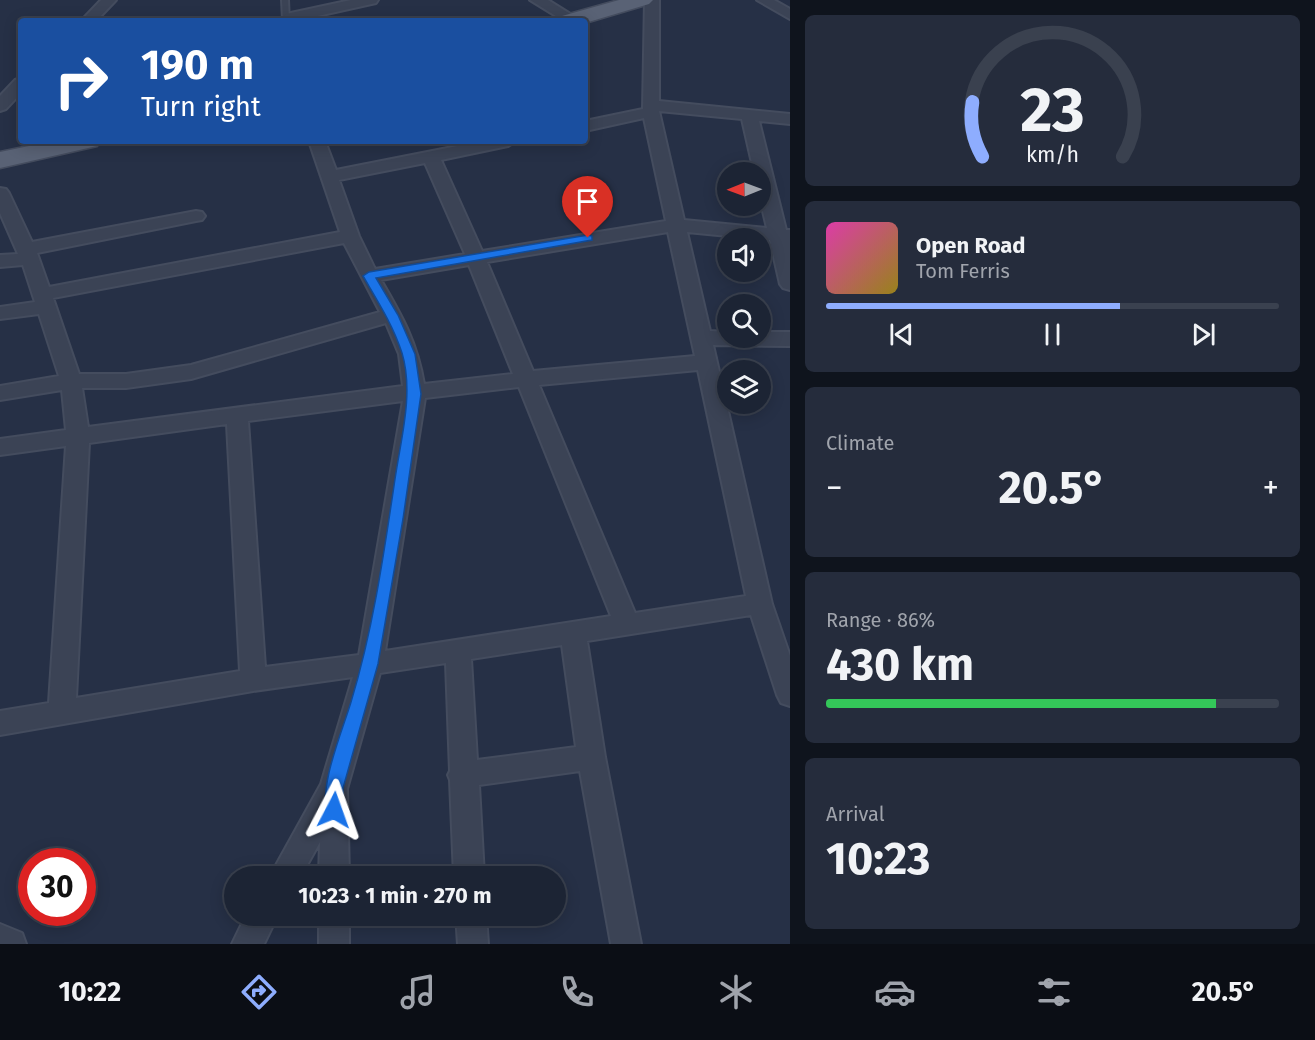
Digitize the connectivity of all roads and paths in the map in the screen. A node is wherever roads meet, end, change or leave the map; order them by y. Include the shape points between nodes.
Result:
1 (109, 0) edge
2 (285, 0) edge
3 (371, 0) edge
4 (537, 0) edge
5 (642, 0) edge
6 (652, 0) edge
7 (764, 0) edge
8 (347, 3) edge
9 (790, 15) edge
10 (91, 18) edge
11 (286, 18) edge
12 (289, 18) edge
13 (567, 18) edge
14 (582, 18) edge
15 (18, 86) edge
16 (0, 106) edge
17 (650, 109) junction
18 (749, 115) junction
19 (790, 119) edge
20 (588, 125) edge
21 (74, 144) edge
22 (317, 144) edge
23 (492, 144) edge
24 (430, 156) junction
25 (0, 160) edge
26 (329, 177) junction
27 (0, 193) edge
28 (196, 216) dead end
29 (675, 225) junction
30 (784, 235) edge
31 (350, 236) junction
32 (28, 254) junction
33 (476, 258) junction
34 (0, 261) edge
35 (369, 276) junction
36 (790, 284) edge
37 (45, 301) junction
38 (0, 313) edge
39 (392, 315) junction
40 (702, 338) junction
41 (790, 339) edge
42 (708, 363) junction
43 (71, 381) junction
44 (527, 381) junction
45 (0, 393) edge
46 (414, 394) junction
47 (237, 414) junction
48 (78, 437) junction
49 (0, 447) edge
50 (760, 604) junction
51 (627, 624) junction
52 (573, 633) junction
53 (458, 649) junction
54 (370, 664) junction
55 (253, 680) junction
56 (790, 695) edge
57 (62, 713) junction
58 (0, 723) edge
59 (591, 757) junction
60 (462, 775) junction
61 (334, 788) junction
62 (291, 866) edge
63 (334, 866) edge
64 (468, 866) edge
65 (257, 926) edge
66 (334, 926) edge
67 (472, 926) edge
68 (0, 939) edge
69 (11, 944) edge
70 (247, 944) edge
71 (334, 944) edge
72 (473, 944) edge
73 (626, 944) edge

1 - 10 street
2 - 11 lane
3 - 8 street
4 - 13 street
5 - 14 main road
6 - 17 street
7 - 9 street
8 - 12 street
15 - 16 street
17 - 18 street
17 - 20 street
17 - 29 street
18 - 19 street
18 - 30 street
21 - 25 main road
22 - 26 street
23 - 24 street
24 - 26 street
24 - 33 street
26 - 31 street
27 - 32 street
28 - 32 street
29 - 30 street
29 - 33 street
29 - 40 street
30 - 36 street
31 - 35 street
31 - 37 street
32 - 34 street
32 - 37 street
33 - 35 street
33 - 44 street
35 - 39 street
37 - 38 street
37 - 43 street
39 - 43 street via 191,372 126,381
39 - 46 street via 408,354
40 - 41 street
40 - 42 street
42 - 44 street
42 - 50 street
43 - 45 street
43 - 48 street
44 - 46 street
44 - 51 street
46 - 47 street
46 - 54 street
47 - 48 street
47 - 55 street
48 - 49 street
48 - 57 street
50 - 51 street
50 - 56 street
51 - 52 street
52 - 53 street
52 - 59 street
53 - 54 street
53 - 60 street
54 - 55 street
54 - 61 street
55 - 57 street
57 - 58 street
59 - 60 street
59 - 73 street
60 - 64 street
61 - 62 street
61 - 63 street
65 - 70 street
66 - 71 street
67 - 72 street
68 - 69 street

